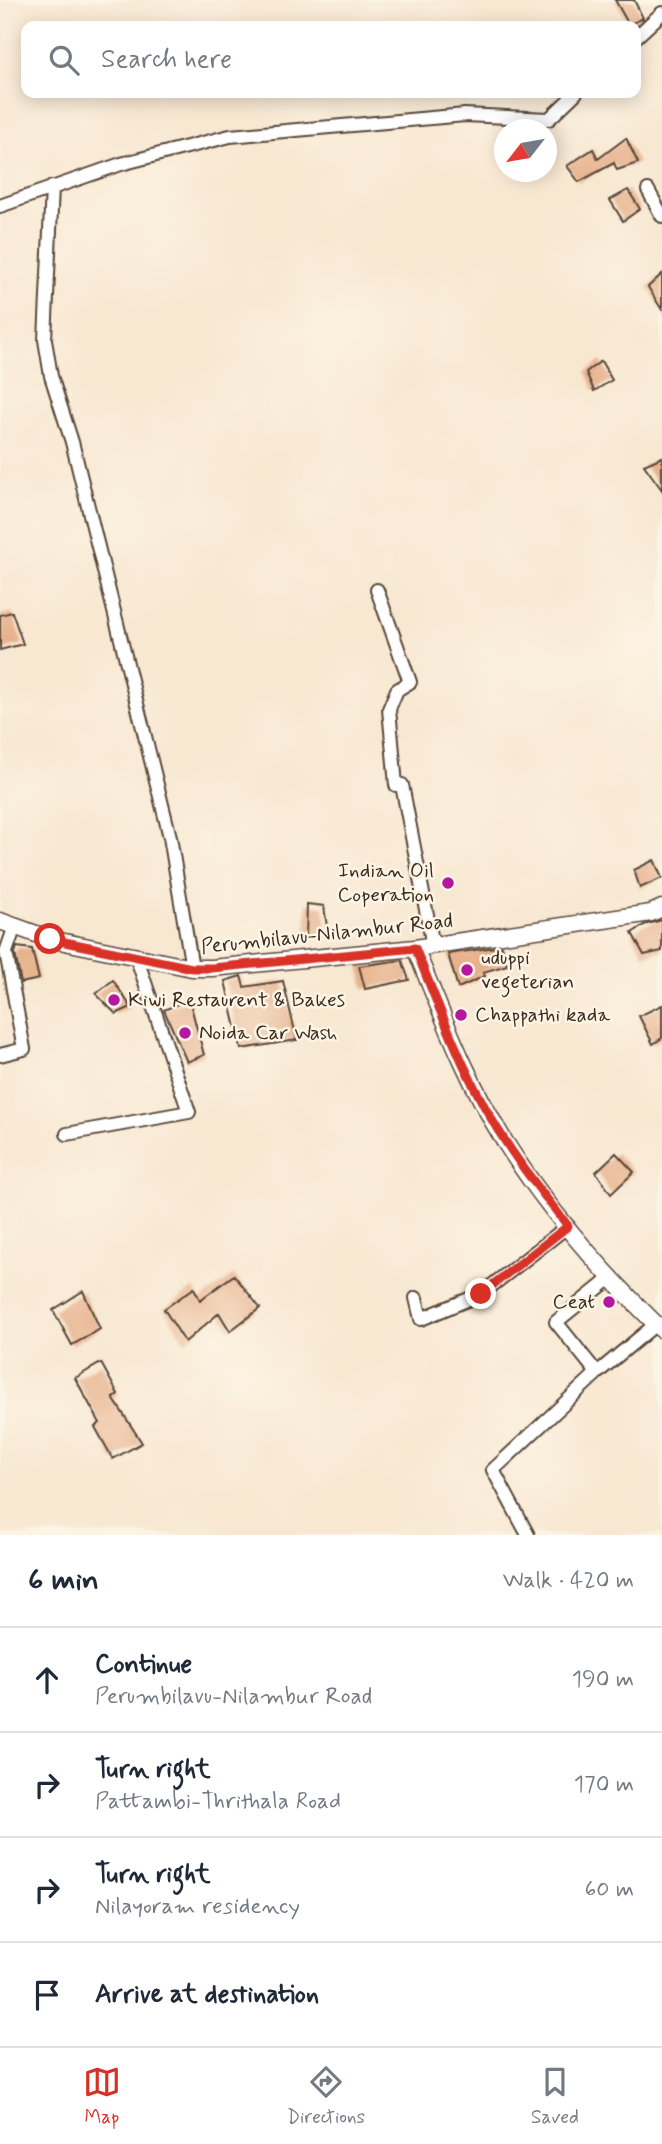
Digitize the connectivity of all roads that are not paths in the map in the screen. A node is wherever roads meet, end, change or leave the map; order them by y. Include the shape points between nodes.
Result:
1 (662, 13) edge
2 (641, 32) edge
3 (571, 98) edge
4 (52, 187) junction
5 (648, 190) dead end
6 (0, 206) edge
7 (662, 216) edge
8 (377, 590) dead end
9 (662, 908) edge
10 (8, 924) edge
11 (433, 946) junction
12 (415, 948) junction
13 (136, 956) junction
14 (192, 968) junction
15 (0, 1055) edge
16 (67, 1134) dead end
17 (568, 1226) junction
18 (612, 1277) junction
19 (416, 1298) dead end
20 (659, 1327) edge
21 (597, 1373) junction
22 (528, 1535) edge

1 - 2 street
3 - 4 street via 549,119 465,115 230,136
4 - 6 street
4 - 14 street via 45,340 51,376 72,442 170,837
5 - 7 street
8 - 11 street via 410,682 397,690 389,709 397,785 402,785
9 - 11 main road, Perumbilavu-Nilambur Road
10 - 13 main road, Perumbilavu-Nilambur Road via 50,939
10 - 15 street via 6,952 24,1049
11 - 12 main road, Perumbilavu-Nilambur Road
12 - 14 main road, Perumbilavu-Nilambur Road
12 - 17 main road via 487,1109
13 - 14 main road, Perumbilavu-Nilambur Road
13 - 16 street via 189,1112
17 - 18 main road
17 - 19 street via 481,1294 421,1320
18 - 20 main road
18 - 21 street via 556,1322
20 - 21 street
21 - 22 street via 494,1470

